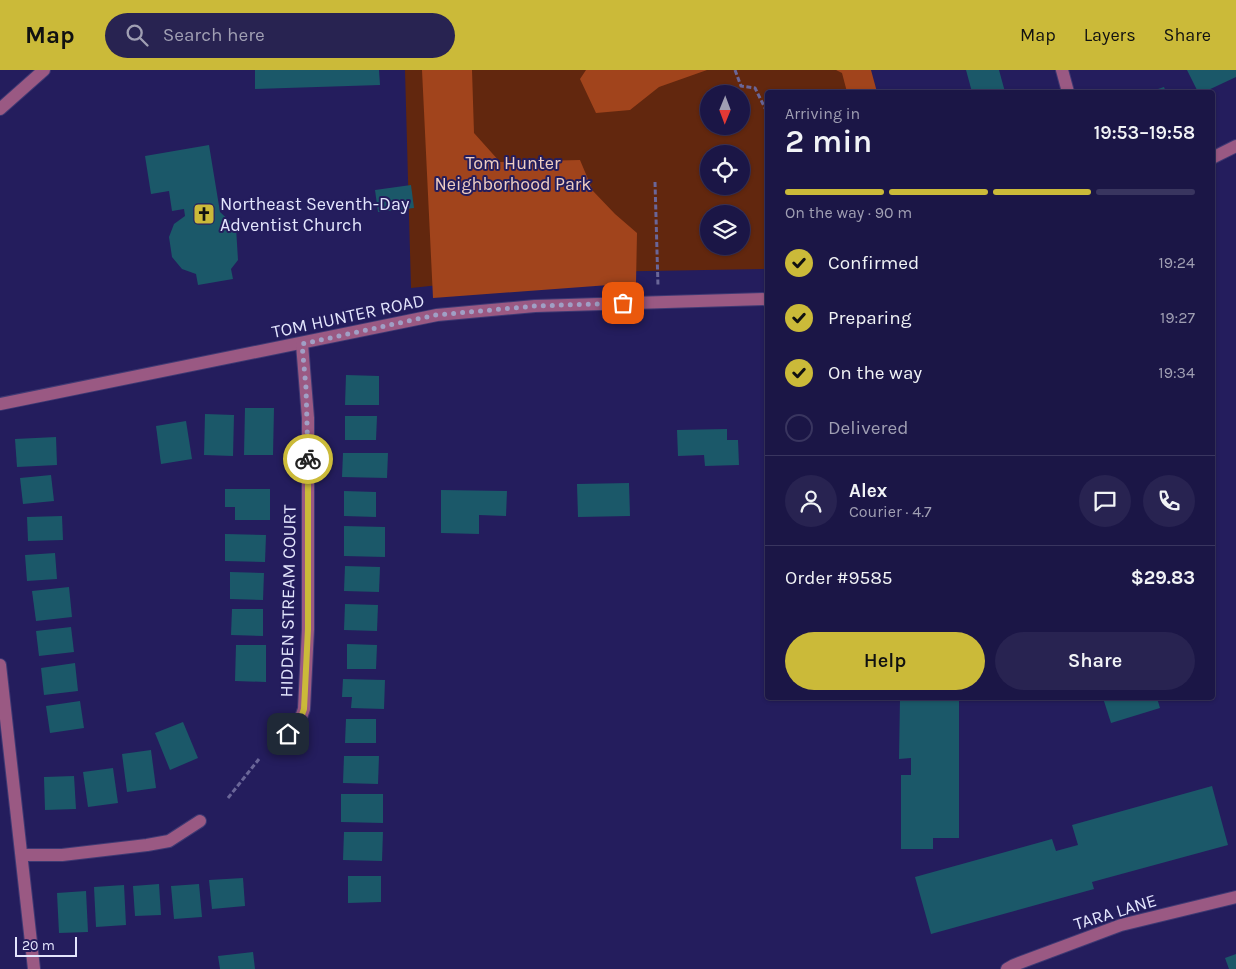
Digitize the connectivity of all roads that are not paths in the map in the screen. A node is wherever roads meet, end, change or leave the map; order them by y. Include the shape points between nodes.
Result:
1 (44, 70) edge
2 (1062, 70) edge
3 (1067, 90) edge
4 (0, 109) edge
5 (1236, 146) edge
6 (1215, 156) edge
7 (765, 299) edge
8 (302, 344) junction
9 (0, 404) edge
10 (0, 665) edge
11 (288, 734) dead end
12 (200, 821) dead end
13 (22, 855) junction
14 (1236, 897) edge
15 (34, 969) edge
16 (1007, 969) edge

1 - 4 street
2 - 3 street
5 - 6 street
7 - 8 street, TOM HUNTER ROAD via 535,306 436,315
8 - 9 street, TOM HUNTER ROAD
8 - 11 street, HIDDEN STREAM COURT via 308,418 308,629 304,709 300,720
10 - 13 street
12 - 13 street via 169,841 62,855
13 - 15 street
14 - 16 street, TARA LANE via 1121,925

